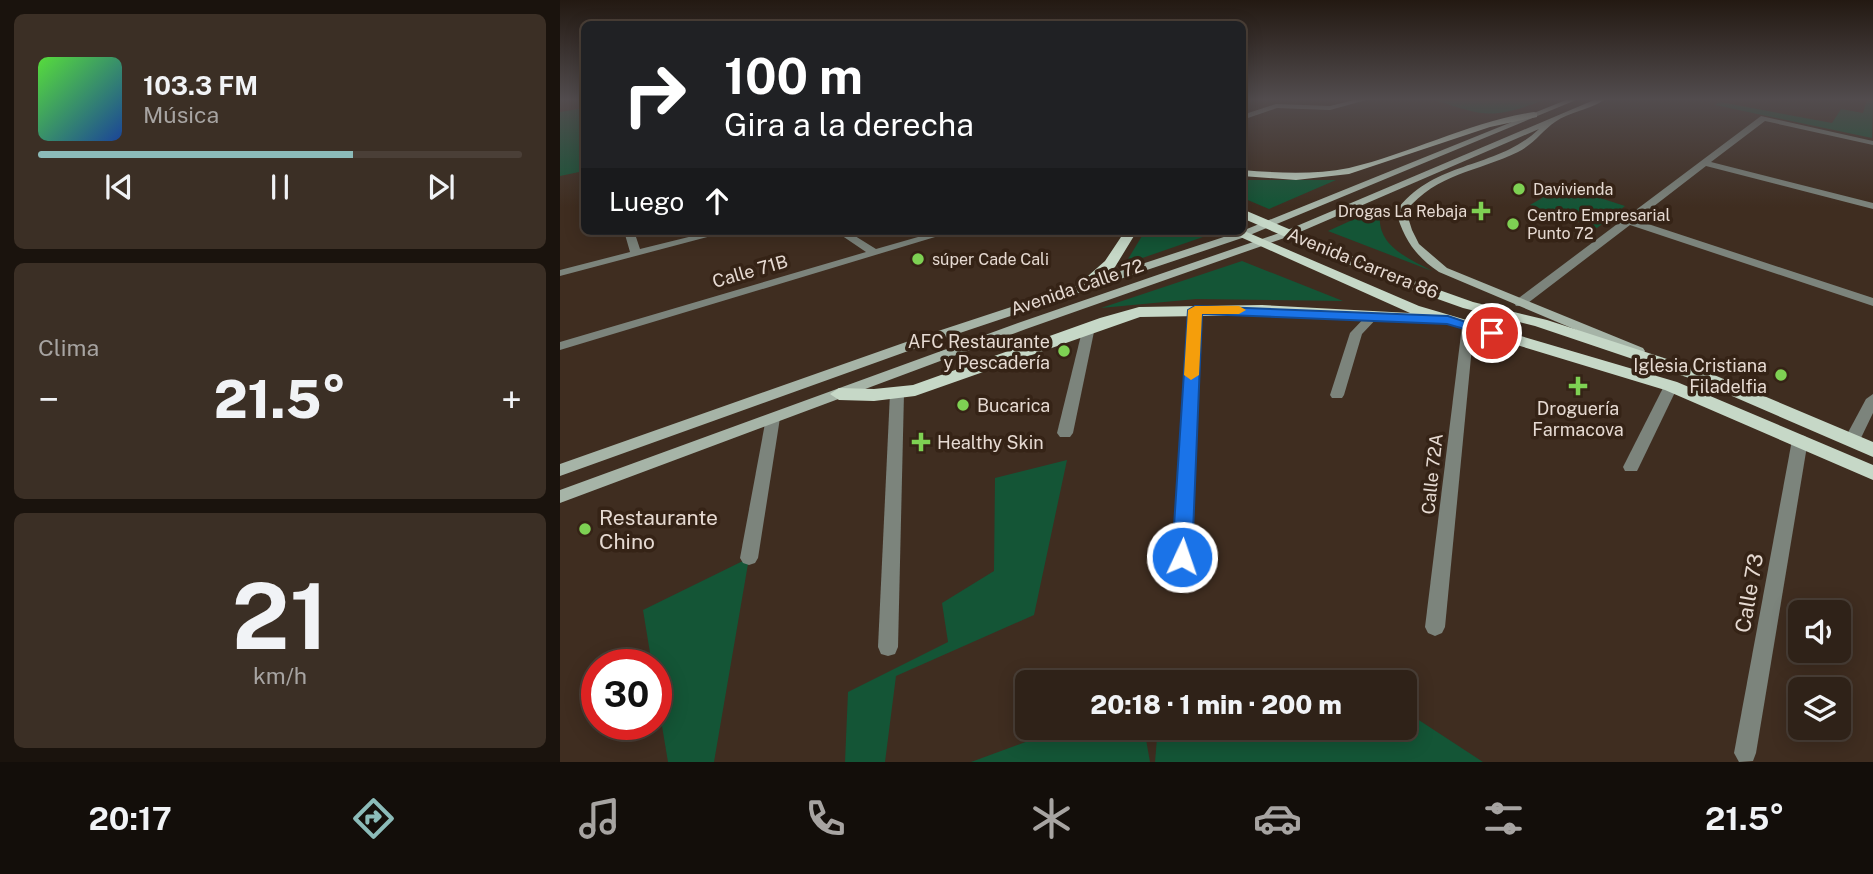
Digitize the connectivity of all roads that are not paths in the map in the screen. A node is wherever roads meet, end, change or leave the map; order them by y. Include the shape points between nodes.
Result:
1 (1450, 136) edge
2 (1485, 136) edge
3 (1516, 136) edge
4 (1536, 136) edge
5 (1741, 136) edge
6 (1841, 136) edge
7 (1873, 143) edge
8 (1705, 163) junction
9 (1246, 173) edge
10 (1873, 206) edge
11 (1246, 214) edge
12 (1628, 221) junction
13 (1270, 225) junction
14 (1246, 231) edge
15 (1289, 233) junction
16 (630, 235) edge
17 (709, 235) edge
18 (846, 235) edge
19 (936, 235) edge
20 (1128, 235) edge
21 (1231, 235) edge
22 (1241, 235) edge
23 (1260, 244) junction
24 (636, 253) junction
25 (874, 253) junction
26 (560, 273) edge
27 (1085, 286) junction
28 (1873, 302) edge
29 (1520, 303) junction
30 (1195, 310) junction
31 (1342, 313) junction
32 (1374, 315) junction
33 (1448, 320) junction
34 (1468, 326) junction
35 (1089, 327) junction
36 (1356, 333) junction
37 (560, 346) edge
38 (1701, 376) junction
39 (1671, 386) junction
40 (897, 393) junction
41 (839, 394) junction
42 (1337, 395) dead end
43 (1873, 399) edge
44 (773, 418) junction
45 (1065, 433) dead end
46 (1800, 440) junction
47 (1852, 440) junction
48 (1873, 450) edge
49 (1631, 467) dead end
50 (560, 470) edge
51 (1873, 473) edge
52 (560, 498) edge
53 (749, 558) dead end
54 (1181, 584) dead end
55 (1435, 627) dead end
56 (888, 647) dead end
57 (1745, 753) dead end

1 - 9 main road via 1352,170 1292,176
2 - 13 main road, Avenida Calle 72
3 - 15 main road, Avenida Calle 72
4 - 29 main road via 1418,191 1401,211 1410,241 1423,258
5 - 8 street
6 - 7 street
8 - 10 street
8 - 12 street
11 - 13 main road, Avenida Carrera 86
12 - 28 street
12 - 29 street
13 - 14 main road, Avenida Calle 72
13 - 15 main road, Avenida Carrera 86
15 - 23 main road, Avenida Calle 72
15 - 38 main road, Avenida Carrera 86 via 1436,294
16 - 24 street
17 - 24 street
18 - 25 street
19 - 25 street, Calle 71B
20 - 27 main road via 1110,264
21 - 27 main road, Avenida Calle 72
22 - 23 main road, Avenida Carrera 86
23 - 33 main road, Avenida Carrera 86
23 - 41 main road, Avenida Calle 72
24 - 26 street
25 - 37 street, Calle 71B
27 - 50 main road, Avenida Calle 72
29 - 38 main road
30 - 31 main road
30 - 35 main road via 1139,313
30 - 54 street
31 - 32 main road
31 - 36 street via 1355,324
32 - 33 main road
32 - 36 street
33 - 34 main road, Avenida Carrera 86
34 - 39 main road, Avenida Carrera 86
34 - 55 street, Calle 72A
35 - 40 main road
35 - 45 street
36 - 42 street
38 - 47 main road, Avenida Carrera 86
39 - 46 main road, Avenida Carrera 86
39 - 49 street
40 - 41 main road
40 - 56 street
41 - 44 main road, Avenida Calle 72
43 - 47 street
44 - 52 main road, Avenida Calle 72
44 - 53 street
46 - 51 main road, Avenida Carrera 86
46 - 57 street, Calle 73
47 - 48 main road, Avenida Carrera 86

